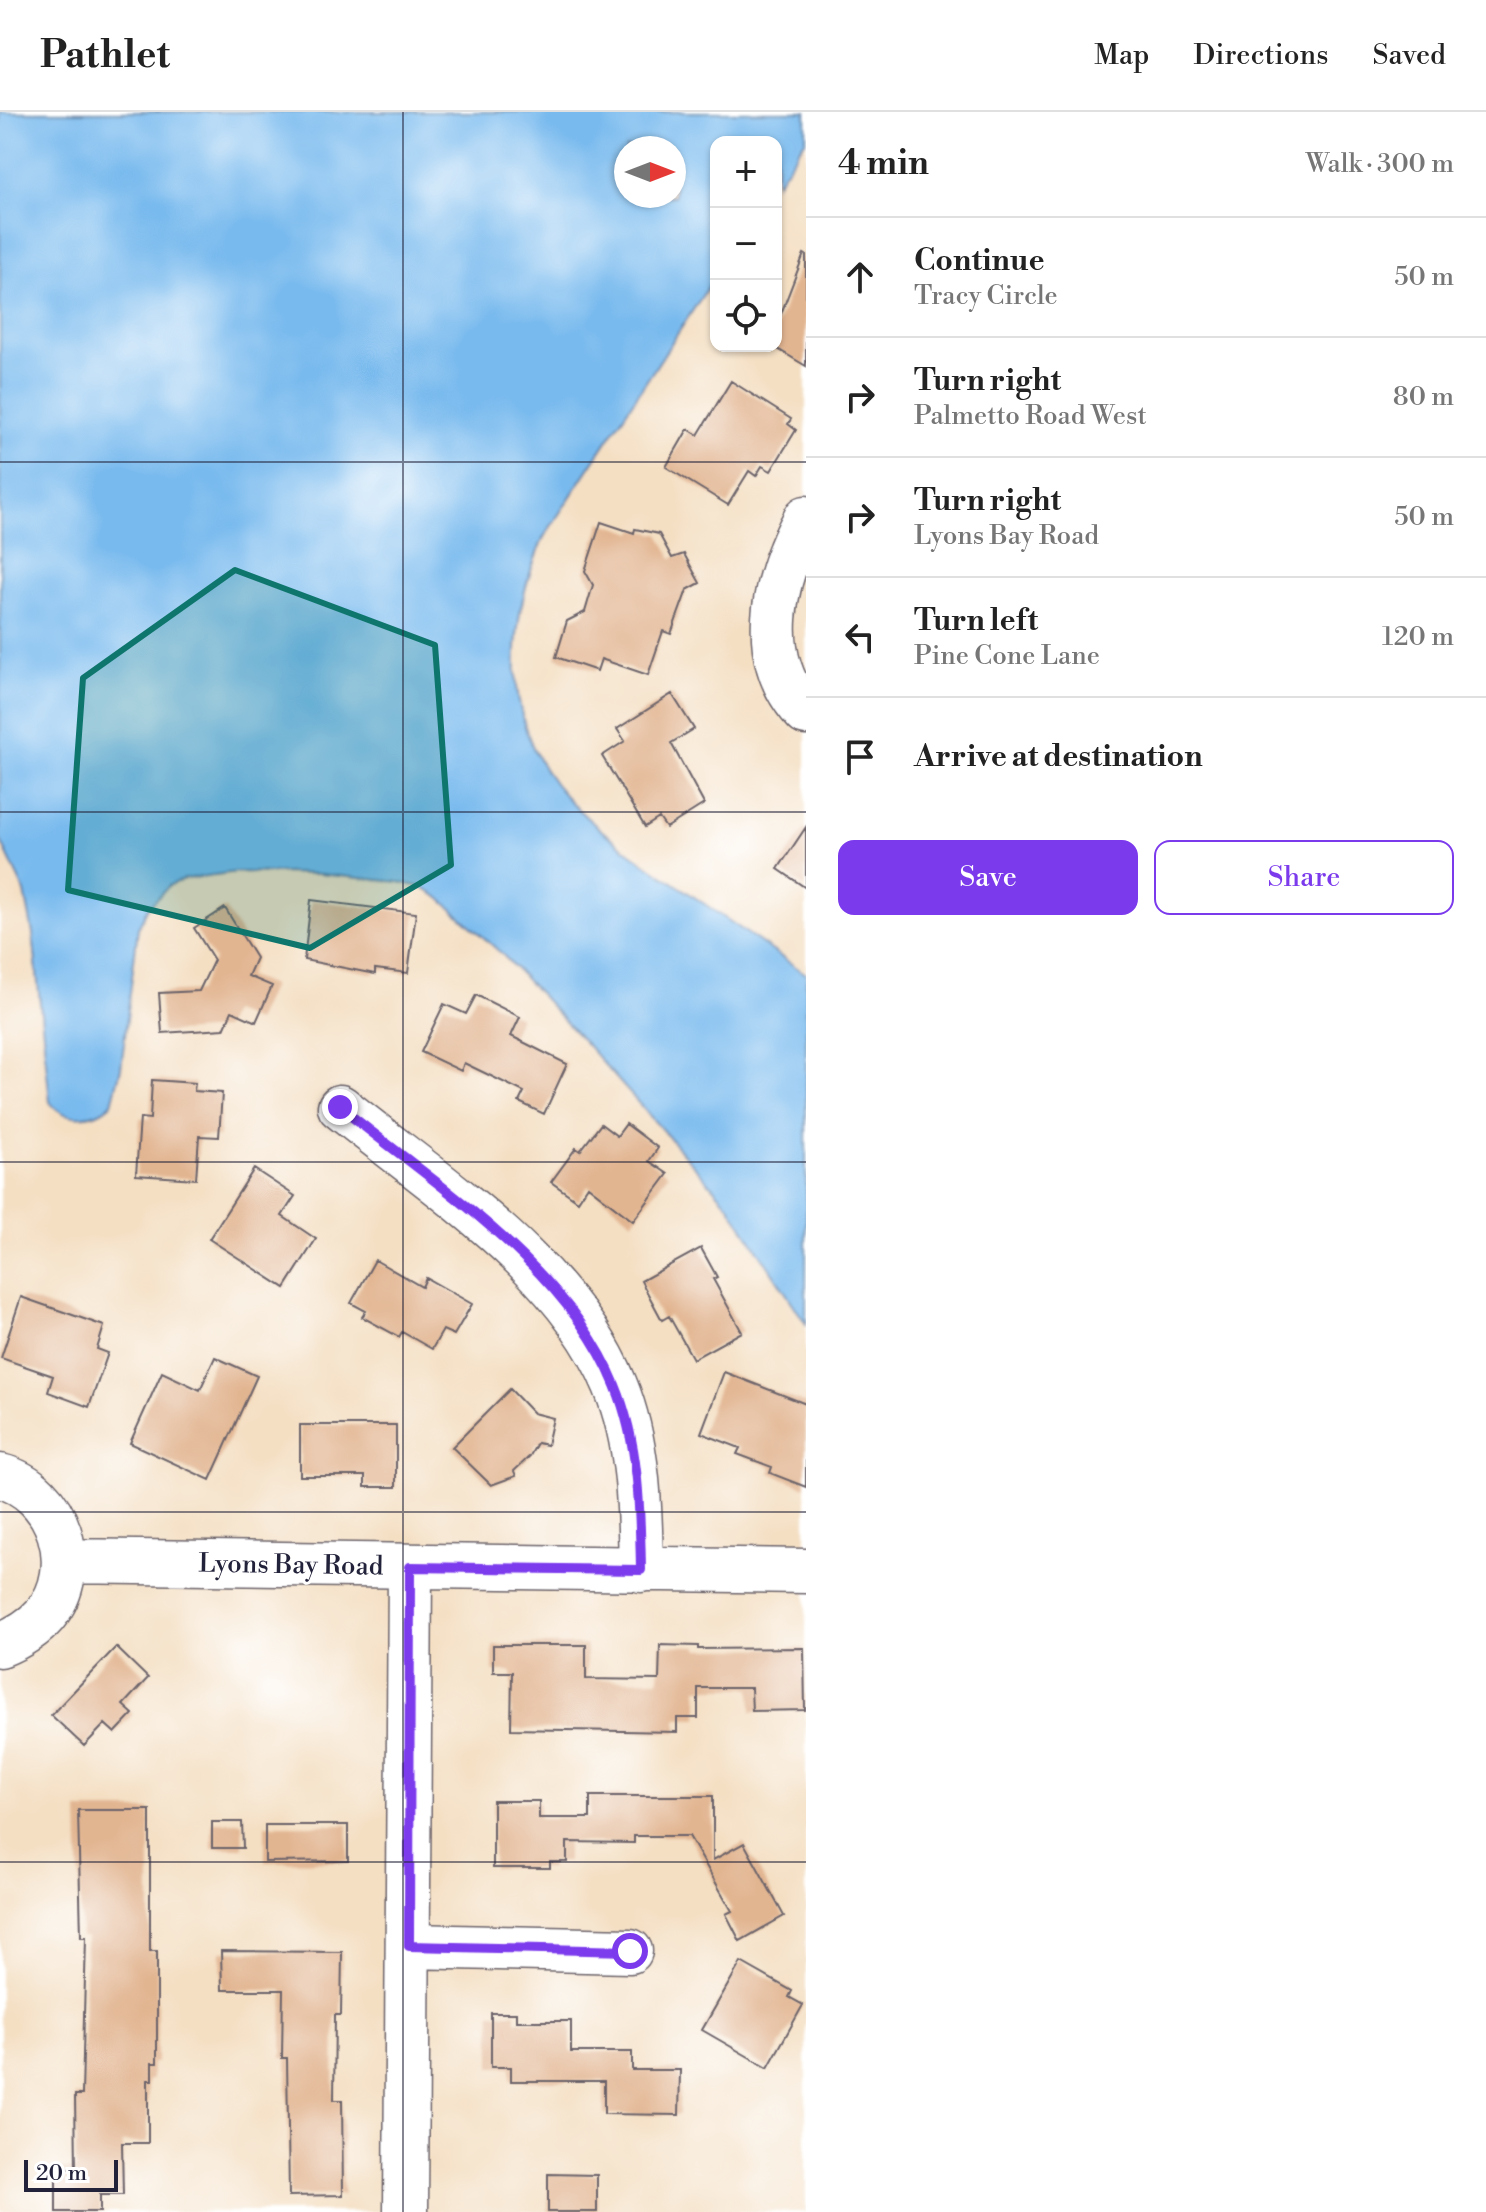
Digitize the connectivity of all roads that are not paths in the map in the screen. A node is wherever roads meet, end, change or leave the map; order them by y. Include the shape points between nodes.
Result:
1 (806, 518) edge
2 (806, 713) edge
3 (340, 1107) dead end
4 (0, 1476) edge
5 (64, 1561) junction
6 (410, 1567) junction
7 (641, 1570) junction
8 (806, 1571) edge
9 (0, 1645) edge
10 (409, 1946) junction
11 (630, 1951) dead end
12 (406, 2212) edge

1 - 2 street via 781,576 774,636 784,685
3 - 7 street via 506,1241 562,1298 595,1345 629,1429 638,1477
4 - 5 street via 31,1491 49,1511 61,1535
5 - 6 street, Lyons Bay Road
5 - 9 street via 60,1589 46,1614 26,1633
6 - 7 street, Lyons Bay Road
6 - 10 street
7 - 8 street, Lyons Bay Road
10 - 11 street
10 - 12 street

